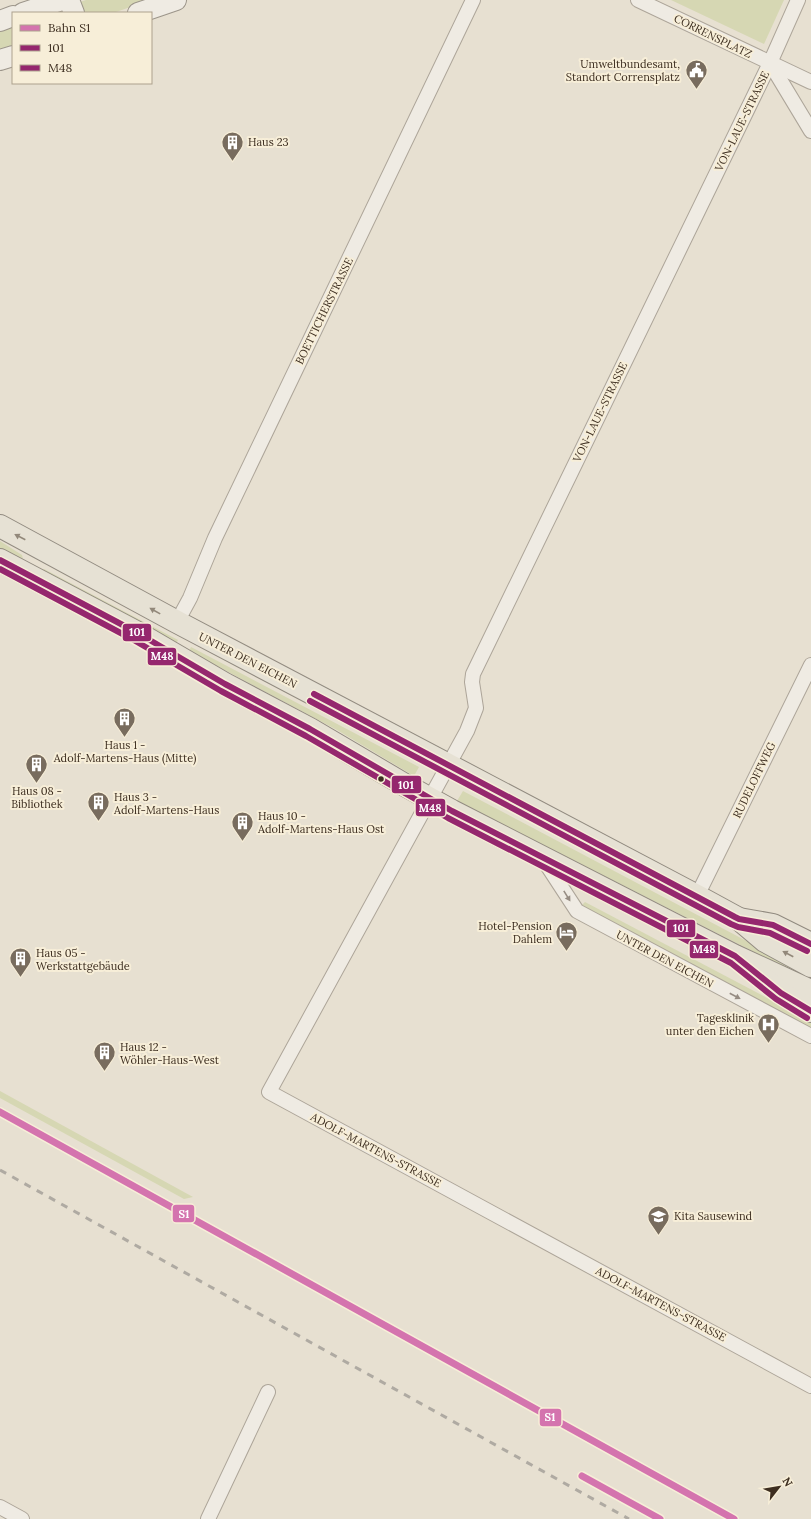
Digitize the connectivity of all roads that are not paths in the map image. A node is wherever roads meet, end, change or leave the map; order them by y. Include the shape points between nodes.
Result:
1 (62, 0) edge
2 (69, 0) edge
3 (176, 0) edge
4 (473, 0) edge
5 (638, 0) edge
6 (798, 0) edge
7 (26, 12) edge
8 (74, 12) edge
9 (141, 12) edge
10 (12, 16) edge
11 (0, 21) edge
12 (12, 56) edge
13 (0, 60) edge
14 (770, 63) junction
15 (811, 82) edge
16 (811, 131) edge
17 (0, 526) edge
18 (41, 548) junction
19 (0, 560) edge
20 (27, 575) junction
21 (177, 622) junction
22 (811, 665) edge
23 (448, 764) junction
24 (429, 798) junction
25 (542, 857) junction
26 (697, 896) junction
27 (739, 919) junction
28 (811, 944) edge
29 (735, 956) junction
30 (811, 966) edge
31 (811, 991) edge
32 (811, 1010) edge
33 (811, 1036) edge
34 (811, 1386) edge
35 (268, 1392) dead end
36 (0, 1507) edge
37 (22, 1519) edge
38 (208, 1519) edge

1 - 7 main road
2 - 8 main road
3 - 9 main road
4 - 21 street, BOETTICHERSTRASSE
5 - 14 street, CORRENSPLATZ
6 - 14 street
10 - 11 main road
12 - 13 main road
14 - 15 street, CORRENSPLATZ
14 - 16 street
14 - 23 street, VON-LAUE-STRASSE via 473,674 476,708 467,731
18 -> 17 main road, UNTER DEN EICHEN
18 - 20 main road
21 -> 18 main road, UNTER DEN EICHEN
19 - 20 main road, UNTER DEN EICHEN
20 - 24 main road, UNTER DEN EICHEN via 136,632
21 - 23 main road, UNTER DEN EICHEN
22 - 26 street, RUDELOFFWEG
23 - 24 street, ADOLF-MARTENS-STRASSE
23 - 26 main road, UNTER DEN EICHEN
24 - 25 main road, UNTER DEN EICHEN
24 - 34 street, ADOLF-MARTENS-STRASSE via 269,1092
25 - 29 main road, UNTER DEN EICHEN
25 -> 33 street, UNTER DEN EICHEN via 577,911
26 - 27 main road, UNTER DEN EICHEN
27 - 28 main road via 773,925
30 -> 27 main road, UNTER DEN EICHEN via 765,941
29 - 31 main road, UNTER DEN EICHEN
29 - 32 main road via 781,994
35 - 38 street
36 - 37 street

